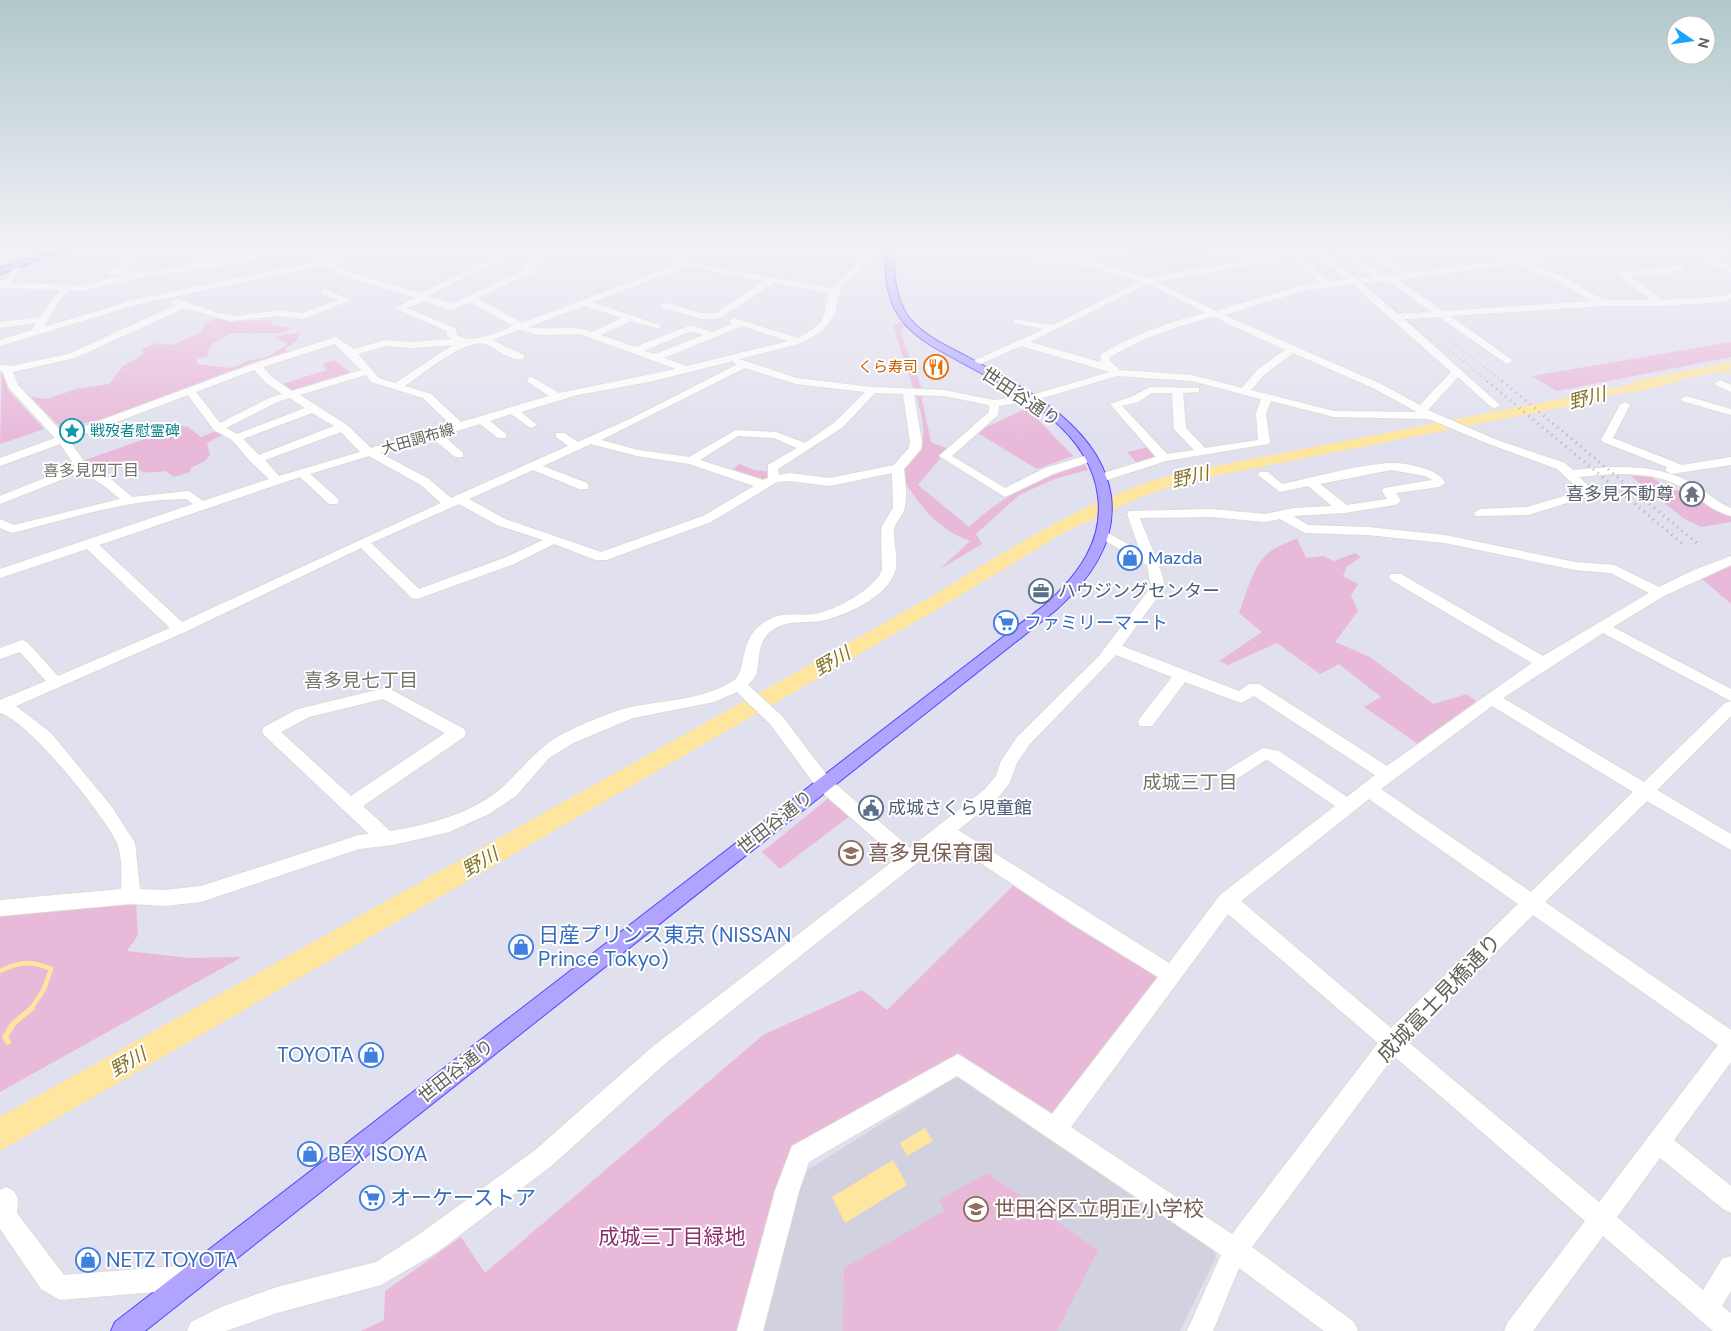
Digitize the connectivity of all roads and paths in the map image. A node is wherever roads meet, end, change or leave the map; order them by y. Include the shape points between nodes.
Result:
1 (47, 312) edge
2 (105, 312) edge
3 (168, 312) edge
4 (210, 312) edge
5 (313, 312) edge
6 (409, 312) edge
7 (495, 312) edge
8 (555, 312) edge
9 (613, 312) edge
10 (688, 312) edge
11 (724, 312) edge
12 (831, 312) edge
13 (903, 312) edge
14 (1084, 312) edge
15 (1212, 312) edge
16 (1222, 312) edge
17 (1391, 312) edge
18 (1438, 312) edge
19 (1469, 312) edge
20 (1216, 314) junction
21 (1441, 314) junction
22 (718, 316) junction
23 (1397, 317) junction
24 (631, 318) junction
25 (41, 320) junction
26 (1016, 320) dead end
27 (742, 323) junction
28 (0, 325) edge
29 (519, 326) junction
30 (657, 326) dead end
31 (1054, 328) junction
32 (35, 334) junction
33 (593, 335) junction
34 (713, 335) junction
35 (484, 340) junction
36 (799, 341) junction
37 (0, 343) edge
38 (463, 343) junction
39 (1022, 343) junction
40 (1293, 349) junction
41 (637, 350) junction
42 (352, 354) junction
43 (520, 357) dead end
44 (657, 357) junction
45 (725, 360) junction
46 (1507, 361) dead end
47 (745, 364) junction
48 (972, 364) junction
49 (256, 366) junction
50 (4, 369) edge
51 (685, 369) junction
52 (369, 371) junction
53 (1113, 371) junction
54 (1457, 371) junction
55 (532, 380) dead end
56 (1720, 383) dead end
57 (399, 385) junction
58 (1177, 389) junction
59 (1731, 389) edge
60 (872, 390) junction
61 (1195, 390) dead end
62 (190, 391) junction
63 (908, 392) junction
64 (1244, 392) junction
65 (290, 394) junction
66 (557, 398) junction
67 (1267, 398) junction
68 (1686, 398) dead end
69 (1030, 399) junction
70 (994, 403) junction
71 (1495, 405) dead end
72 (1625, 405) dead end
73 (314, 408) junction
74 (514, 411) junction
75 (1731, 412) edge
76 (1428, 414) junction
77 (483, 421) junction
78 (531, 425) dead end
79 (343, 427) junction
80 (460, 427) junction
81 (218, 428) junction
82 (435, 434) junction
83 (560, 435) dead end
84 (502, 436) dead end
85 (236, 438) junction
86 (62, 439) junction
87 (588, 440) junction
88 (576, 446) junction
89 (806, 447) junction
90 (373, 452) junction
91 (1203, 452) junction
92 (459, 455) dead end
93 (1092, 458) junction
94 (1164, 458) junction
95 (255, 460) junction
96 (690, 461) junction
97 (1731, 461) edge
98 (0, 462) edge
99 (532, 466) junction
100 (82, 467) junction
101 (898, 468) junction
102 (1679, 468) junction
103 (302, 473) junction
104 (1571, 474) junction
105 (1264, 475) dead end
106 (1664, 476) junction
107 (277, 480) junction
108 (770, 482) junction
109 (1102, 482) junction
110 (1310, 482) junction
111 (583, 486) dead end
112 (0, 500) edge
113 (130, 501) junction
114 (333, 501) dead end
115 (456, 502) junction
116 (202, 506) junction
117 (1344, 509) junction
118 (1731, 512) edge
119 (1480, 513) dead end
120 (1281, 514) junction
121 (0, 523) edge
122 (1104, 529) junction
123 (552, 540) junction
124 (363, 542) junction
125 (90, 544) junction
126 (1731, 560) edge
127 (1151, 562) junction
128 (0, 574) edge
129 (1396, 577) dead end
130 (1659, 593) junction
131 (1602, 627) junction
132 (180, 629) junction
133 (1113, 648) junction
134 (0, 654) edge
135 (1543, 663) junction
136 (1182, 675) junction
137 (55, 682) junction
138 (742, 687) junction
139 (1731, 696) edge
140 (1491, 698) junction
141 (2, 706) edge
142 (1731, 707) edge
143 (1146, 722) dead end
144 (1233, 775) dead end
145 (1387, 775) junction
146 (824, 784) junction
147 (1369, 790) junction
148 (1645, 792) junction
149 (351, 805) junction
150 (1348, 806) junction
151 (945, 830) junction
152 (387, 838) junction
153 (1731, 843) edge
154 (909, 858) junction
155 (130, 896) junction
156 (1227, 901) junction
157 (1532, 903) junction
158 (0, 908) edge
159 (1170, 974) junction
160 (1392, 1041) junction
161 (1731, 1044) edge
162 (1056, 1128) junction
163 (1658, 1142) junction
164 (6, 1199) dead end
165 (1731, 1200) edge
166 (1601, 1219) junction
167 (1235, 1250) junction
168 (1731, 1268) edge
169 (191, 1277) junction
170 (1706, 1309) junction
171 (1731, 1330) edge
172 (124, 1331) edge
173 (200, 1331) edge
174 (750, 1331) edge
175 (1200, 1331) edge
176 (1345, 1331) edge
177 (1517, 1331) edge

1 - 25 street
2 - 32 street
3 - 50 street via 66,358
4 - 5 street via 235,319 284,313 303,316
6 - 38 street via 452,330 452,336
7 - 29 street
8 - 29 street
9 - 24 street
10 - 22 street
11 - 22 street
12 - 36 street, 大田調布線 via 815,332
13 - 48 main road, 世田谷通り via 907,321 932,342
14 - 31 street
15 - 20 street
16 - 20 street
17 - 23 street
18 - 21 street
19 - 21 street
20 - 40 street
20 - 53 street via 1177,322 1112,351 1104,361
21 - 23 street
21 - 46 street
22 - 27 street
23 - 54 street
24 - 30 street
24 - 33 street
25 - 28 street
25 - 32 street
26 - 31 street
27 - 34 street
27 - 36 street
29 - 33 street via 540,332 581,331
29 - 35 street
31 - 39 street
32 - 37 street
33 - 41 street
34 - 41 street via 690,328
34 - 44 street
35 - 38 street
35 - 43 street
36 - 45 street, 大田調布線
38 - 42 street via 386,343
38 - 57 street
39 - 48 street
39 - 53 street
40 - 64 street via 1261,372
40 - 76 street via 1377,386
41 - 44 street
42 - 49 street via 336,340
42 - 52 street
44 - 51 street
45 - 47 street
45 - 51 street, 大田調布線
47 - 60 street via 796,381
47 - 87 street via 636,420
48 - 69 main road, 世田谷通り
49 - 62 street
49 - 65 street via 269,380
50 - 86 street via 13,386
51 - 66 street, 大田調布線
52 - 57 street via 375,380
52 - 65 street
53 - 64 street via 1192,378
53 - 69 street
54 - 71 street
54 - 76 street
55 - 66 street
56 - 59 street
57 - 80 street via 427,396
58 - 61 street
58 - 91 street via 1180,429
58 - 94 street via 1150,390 1134,400 1115,404
60 - 63 street
60 - 89 street via 860,408 838,428
62 - 81 street
62 - 86 street
63 - 70 street via 944,393
63 - 101 street via 917,433 915,450
64 - 67 street
65 - 73 street
65 - 81 street
66 - 74 street, 大田調布線
67 - 76 street via 1334,414
67 - 91 street via 1261,413 1264,442
68 - 75 street
69 - 70 street
69 - 93 main road, 世田谷通り via 1064,425
70 - 93 street via 994,413 945,456 1005,493 1048,471
72 - 102 street via 1607,440
73 - 79 street
73 - 85 street
74 - 77 street, 大田調布線
74 - 78 street
76 - 104 street via 1561,466
77 - 80 street, 大田調布線
77 - 84 street
79 - 90 street via 362,448
79 - 95 street
80 - 82 street, 大田調布線
81 - 85 street
82 - 90 street, 大田調布線
82 - 92 street
83 - 88 street
85 - 95 street
86 - 98 street
86 - 100 street
87 - 88 street
87 - 96 street via 637,453
88 - 99 street
89 - 96 street via 776,435 736,432
89 - 108 street via 772,468
90 - 103 street, 大田調布線
90 - 115 street
91 - 94 street
93 - 109 main road, 世田谷通り
94 - 109 street
95 - 107 street
96 - 108 street
97 - 102 street
99 - 111 street
99 - 115 street
100 - 112 street
100 - 113 street
101 - 108 street via 830,482 789,477
101 - 138 street via 900,497 897,514 888,526 889,569 886,577 859,599 835,611 817,618 785,619 762,630 749,654 749,673
102 - 106 street via 1665,472
103 - 107 street, 大田調布線
103 - 114 street
104 - 106 street via 1635,472
104 - 119 street via 1589,492 1528,510
105 - 110 street via 1280,488
106 - 118 street via 1686,485 1713,506
107 - 116 street, 大田調布線
108 - 123 street via 707,519 601,557
109 - 122 main road, 世田谷通り
110 - 117 street
110 - 117 street via 1391,466 1429,473 1438,479 1439,483 1388,491 1395,501
113 - 116 street via 188,495
113 - 121 street via 12,528
115 - 123 street
115 - 124 street
116 - 125 street, 大田調布線
117 - 120 street
120 - 127 street via 1265,518 1211,513 1133,514
120 - 130 street via 1305,529 1427,537 1575,566 1614,569
122 - 127 street
122 - 146 main road, 世田谷通り via 1085,572 1068,592
123 - 124 street via 509,561 417,595
124 - 132 street
125 - 128 street, 大田調布線
125 - 132 street
126 - 130 street
127 - 133 street via 1158,587
129 - 135 street
130 - 131 street
131 - 135 street
131 - 139 street
132 - 137 street
133 - 136 street
133 - 151 street via 1023,741 990,795
134 - 137 street via 22,645
135 - 140 street
136 - 143 street
136 - 145 street via 1241,698 1254,688
137 - 141 street
138 - 146 street via 772,717
138 - 152 street via 714,697 642,710 608,721 567,739 543,754 510,791 484,809 449,825
140 - 145 street
140 - 148 street
141 - 155 street via 44,737 106,812 126,843
142 - 148 street, 成城富士見橋通り
144 - 150 street via 1263,754 1273,754
145 - 147 street
146 - 154 street
146 - 169 main road, 世田谷通り
147 - 150 street
147 - 157 street
148 - 153 street
148 - 157 street, 成城富士見橋通り
149 - 149 street via 270,730 304,713 385,693 458,733
149 - 152 street
150 - 156 street
151 - 154 street
151 - 159 street
152 - 155 street via 359,842 201,894 164,898
154 - 173 street via 652,1061 542,1159 407,1258 381,1273 277,1300
155 - 158 street
156 - 159 street
156 - 160 street
157 - 160 street, 成城富士見橋通り
157 - 161 street
159 - 162 street
160 - 166 street
160 - 167 street, 成城富士見橋通り
161 - 163 street
162 - 167 street
162 - 174 street via 958,1064 800,1154
163 - 165 street
163 - 166 street
164 - 169 street via 5,1216 50,1280 60,1288
166 - 170 street
166 - 177 street
167 - 175 street, 成城富士見橋通り
167 - 176 street
168 - 170 street
169 - 172 main road, 世田谷通り
170 - 171 street

